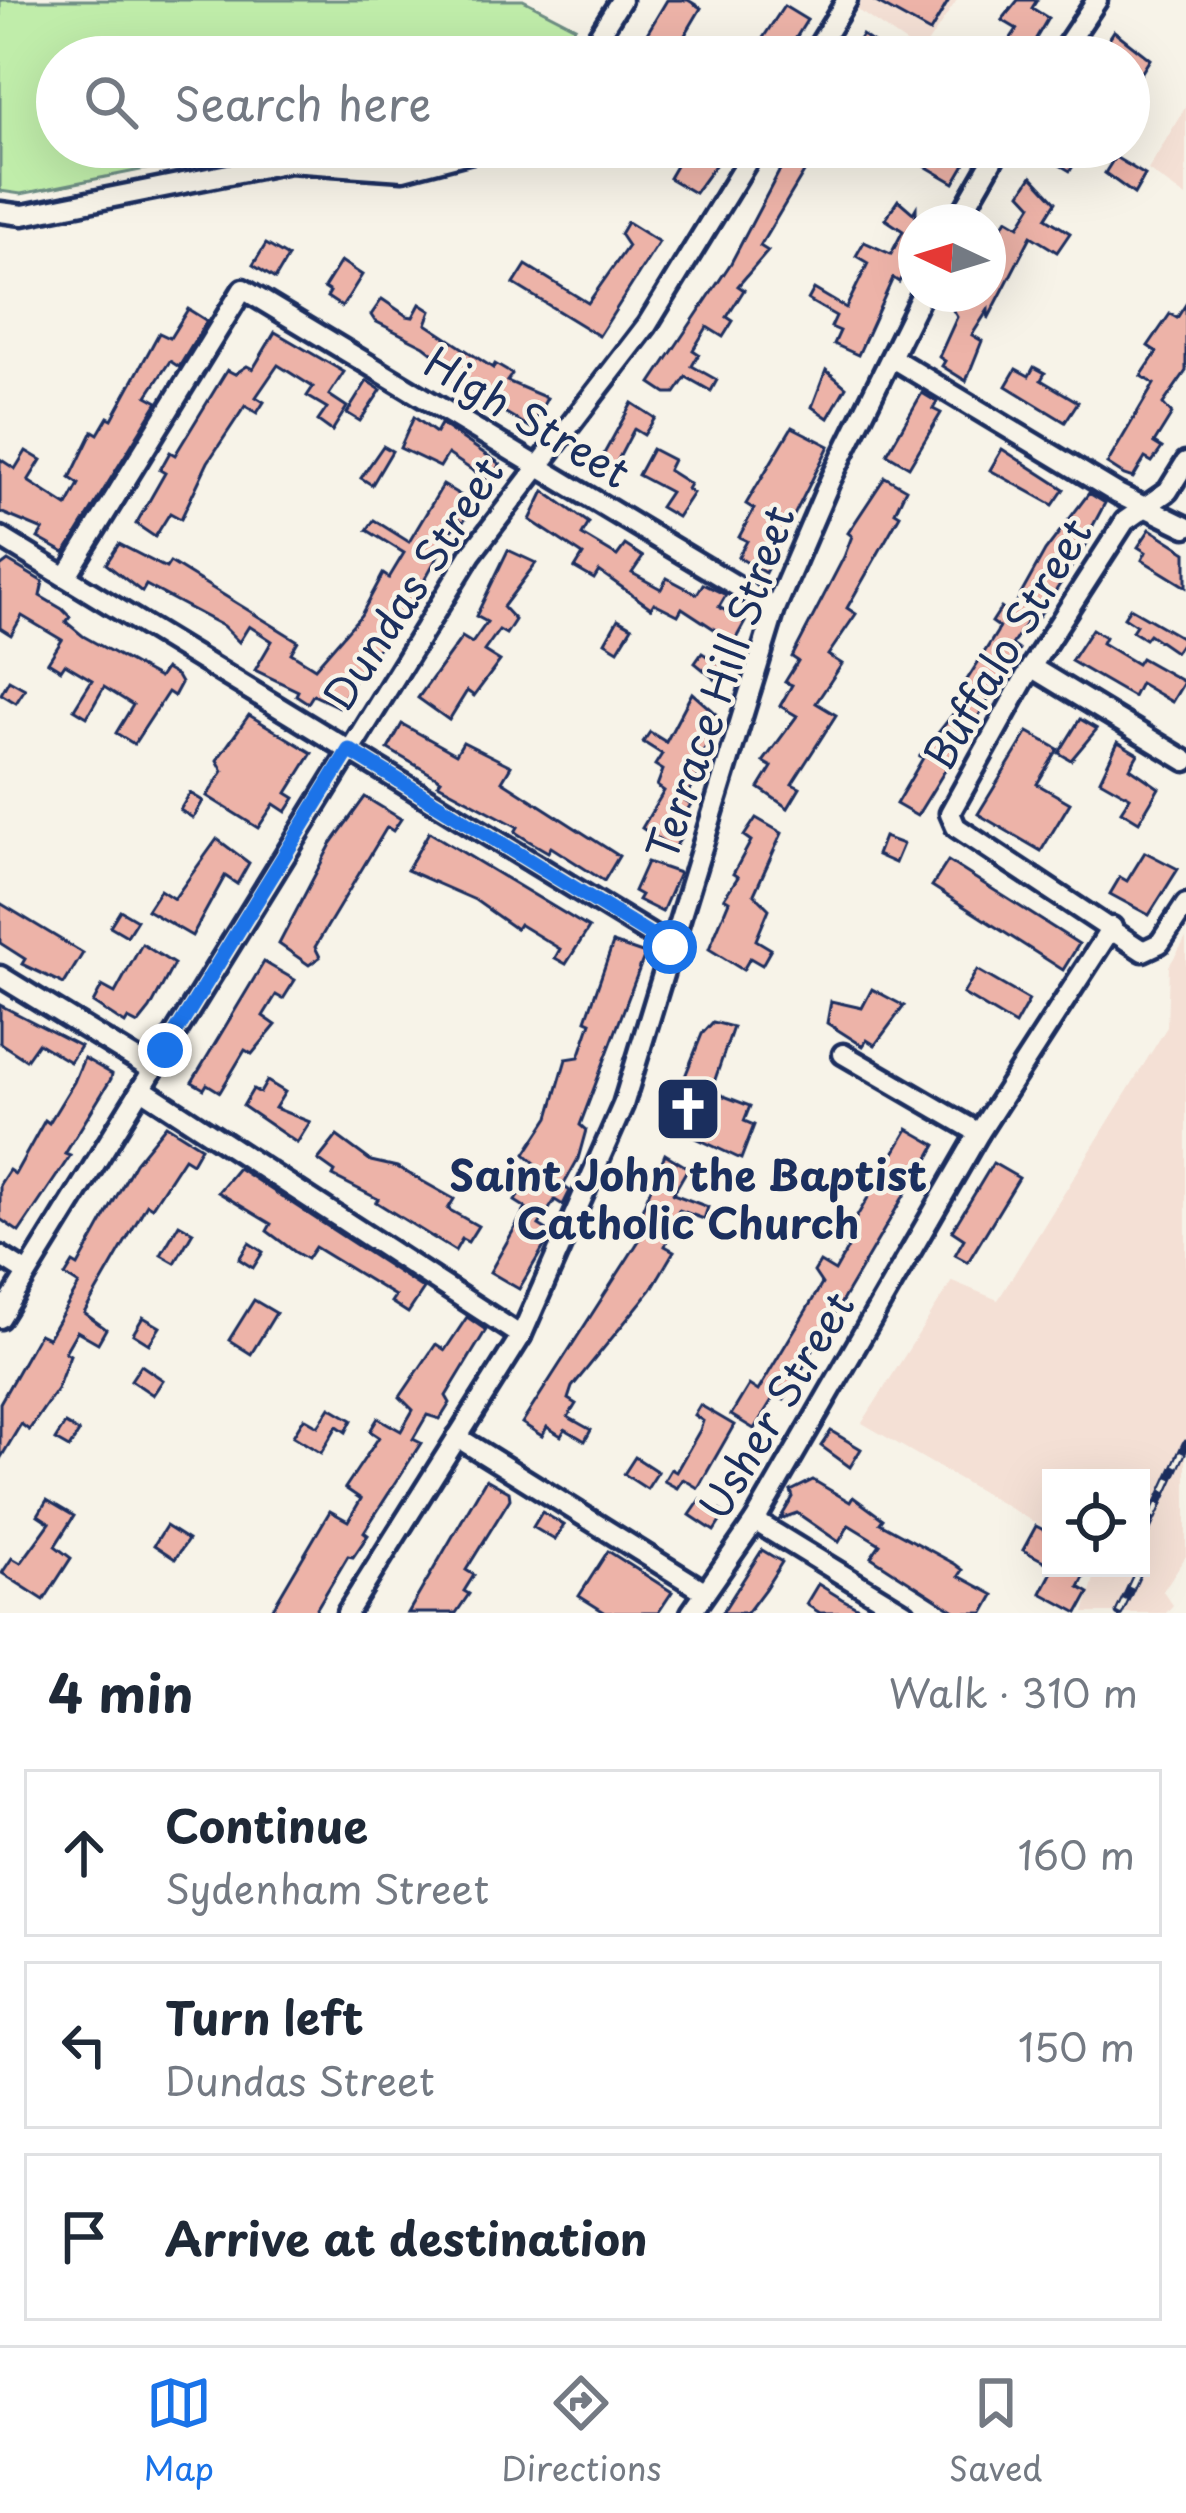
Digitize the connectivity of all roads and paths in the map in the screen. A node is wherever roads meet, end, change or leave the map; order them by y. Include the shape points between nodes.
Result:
1 (621, 0) edge
2 (847, 0) edge
3 (1096, 0) edge
4 (598, 36) edge
5 (825, 36) edge
6 (1073, 36) edge
7 (259, 168) edge
8 (374, 168) edge
9 (411, 168) edge
10 (743, 168) edge
11 (988, 168) edge
12 (967, 204) edge
13 (0, 212) edge
14 (914, 312) edge
15 (892, 358) junction
16 (1186, 462) edge
17 (534, 465) junction
18 (1148, 506) junction
19 (1186, 526) edge
20 (0, 537) edge
21 (66, 577) junction
22 (775, 610) junction
23 (1031, 667) junction
24 (349, 750) junction
25 (1186, 761) edge
26 (1186, 904) edge
27 (1112, 927) junction
28 (670, 947) junction
29 (0, 976) edge
30 (843, 1054) dead end
31 (153, 1070) junction
32 (142, 1089) junction
33 (979, 1132) junction
34 (0, 1256) edge
35 (27, 1273) junction
36 (0, 1318) edge
37 (521, 1336) junction
38 (458, 1438) junction
39 (755, 1521) junction
40 (704, 1592) junction
41 (347, 1613) edge
42 (691, 1613) edge
43 (904, 1613) edge

1 - 4 street
2 - 5 street
3 - 6 street
7 - 13 street via 23,215
8 - 9 street
10 - 17 street, Dundas Street via 647,325
11 - 12 street
14 - 15 street, Terrace Hill Street
15 - 18 street
15 - 22 street, Terrace Hill Street
16 - 18 street, Buffalo Street
17 - 21 street, High Street via 243,289
17 - 22 street, High Street
17 - 24 street, Dundas Street
18 - 19 street
18 - 23 street, Buffalo Street via 1125,521
20 - 21 street
21 - 24 street
22 - 28 street, Terrace Hill Street
23 - 25 street
23 - 27 street, Buffalo Street via 950,818
24 - 28 street
24 - 31 street, Dundas Street
26 - 27 street via 1160,944 1143,951
27 - 33 street, Usher Street
28 - 37 street, Terrace Hill Street via 623,1105
29 - 31 street
30 - 33 street
31 - 32 street, Dundas Street
32 - 35 street, Dundas Street
32 - 37 street
33 - 39 street, Usher Street
34 - 35 street
35 - 36 street, Dundas Street
37 - 38 street, Terrace Hill Street
38 - 40 street
38 - 41 street, Terrace Hill Street
39 - 40 street, Usher Street
39 - 43 street
40 - 42 street, Usher Street

